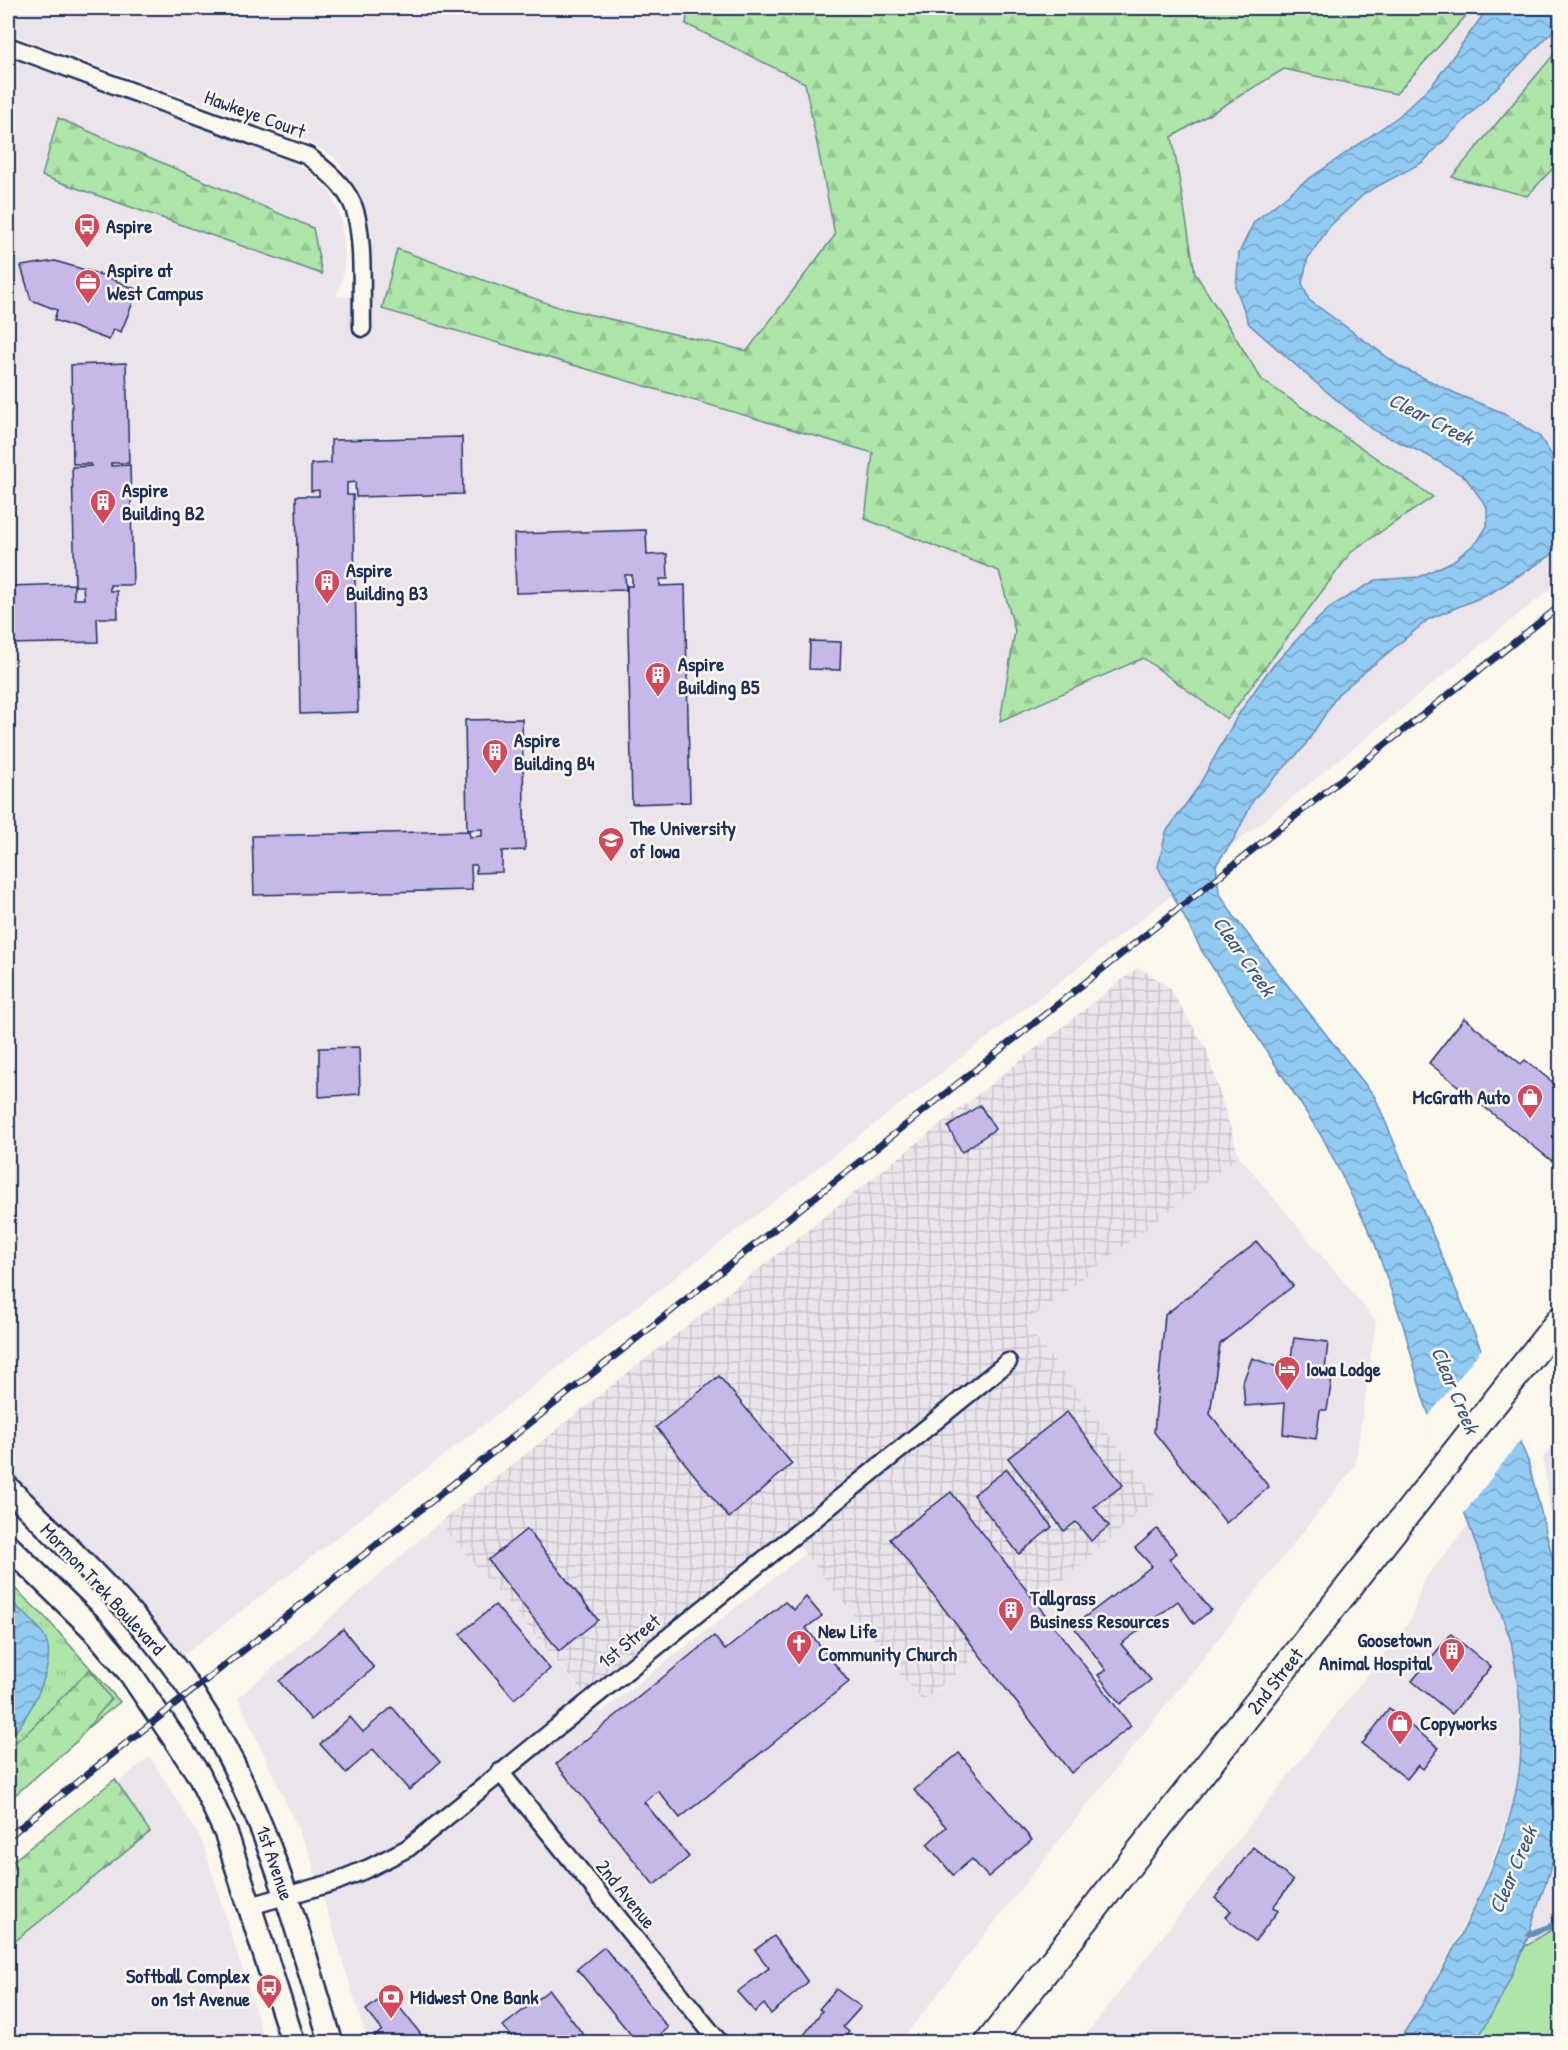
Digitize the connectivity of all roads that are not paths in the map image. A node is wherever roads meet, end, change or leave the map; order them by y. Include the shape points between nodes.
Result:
1 (8, 46) edge
2 (362, 328) dead end
3 (1560, 1320) edge
4 (1008, 1362) dead end
5 (8, 1488) edge
6 (8, 1546) edge
7 (193, 1693) joint
8 (156, 1709) joint
9 (500, 1772) junction
10 (286, 1895) junction
11 (250, 1906) junction
12 (293, 2043) edge
13 (331, 2043) edge
14 (719, 2043) edge
15 (989, 2043) edge

1 - 2 street, Hawkeye Court via 315,161 338,181 353,204 358,231
3 - 15 main road, 2nd Street
4 - 9 street, 1st Street
5 - 7 main road, Mormon Trek Boulevard via 126,1609
6 - 8 main road, Mormon Trek Boulevard via 93,1629
7 - 10 main road, 1st Avenue via 261,1821
8 - 11 main road, 1st Avenue via 199,1775 226,1833
9 - 10 street, 1st Street via 408,1848 369,1868
9 - 14 street, 2nd Avenue
10 - 11 street, 1st Street
10 - 13 main road, 1st Avenue
11 - 12 main road, 1st Avenue

